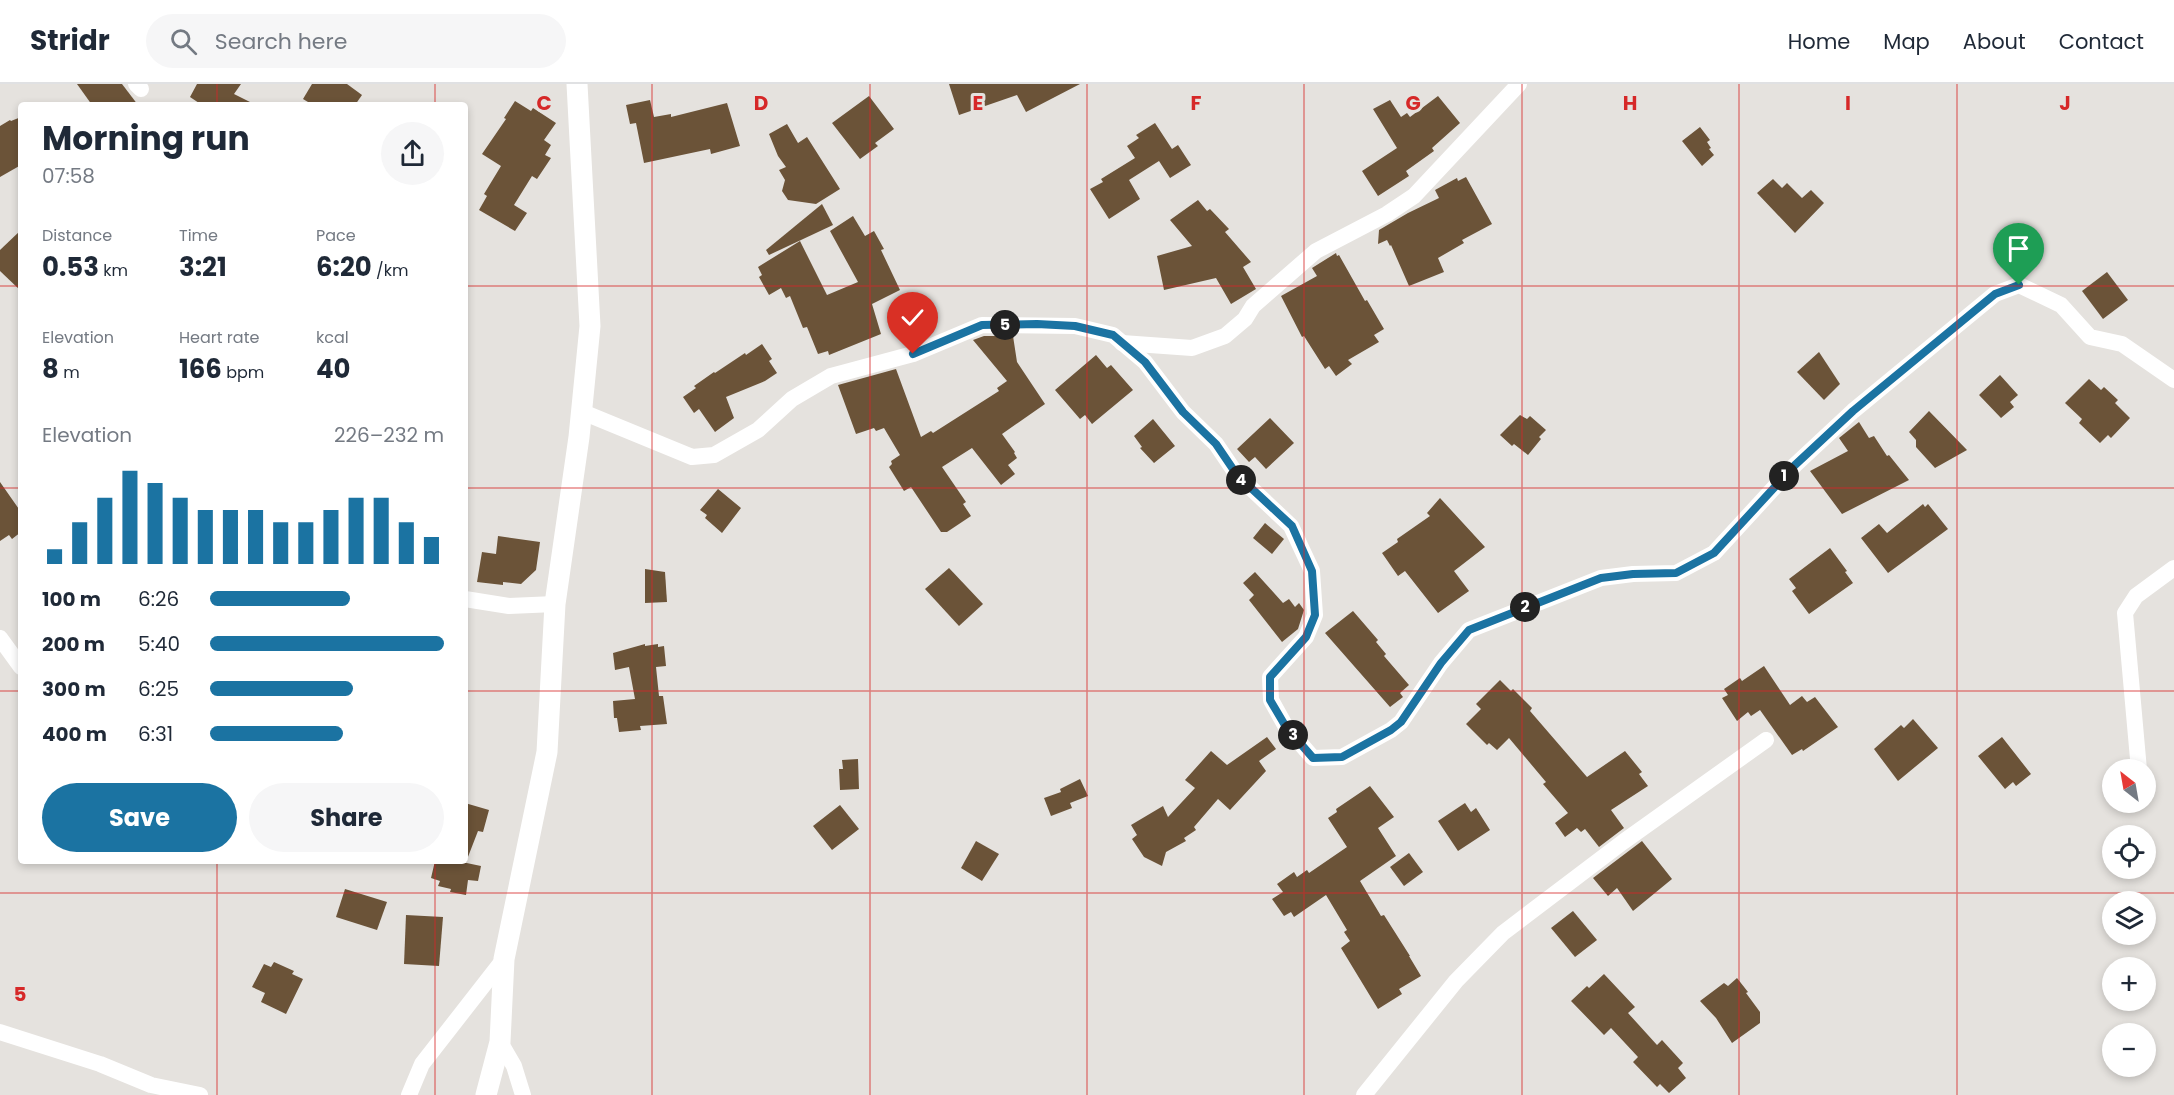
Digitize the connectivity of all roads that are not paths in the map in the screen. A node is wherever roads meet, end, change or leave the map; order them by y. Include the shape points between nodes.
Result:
1 (577, 84) edge
2 (1519, 84) edge
3 (1122, 343) junction
4 (2174, 380) edge
5 (580, 411) junction
6 (2174, 568) edge
7 (468, 599) edge
8 (555, 604) junction
9 (0, 638) edge
10 (18, 662) edge
11 (1766, 740) dead end
12 (2138, 759) edge
13 (504, 959) junction
14 (0, 1032) edge
15 (500, 1042) junction
16 (200, 1095) edge
17 (409, 1095) edge
18 (486, 1095) edge
19 (523, 1095) edge
20 (1364, 1095) edge

1 - 5 street via 590,326
2 - 3 street via 1414,196 1316,251 1225,336 1192,348
3 - 4 street via 1145,362 1183,412 1216,444 1237,475 1292,526 1312,571 1315,615 1306,637 1270,677 1270,700 1286,727 1313,758 1342,757 1401,722 1469,630 1601,578 1676,573 1714,553 1795,465 1853,411 1995,294 2019,285 2061,305 2090,337 2122,344
3 - 5 street via 1113,335 1075,326 982,325 913,354 831,376 792,399 758,430 714,455 692,457
5 - 8 street
6 - 12 street via 2136,596 2125,613
7 - 8 street via 510,606
8 - 13 street via 547,752
9 - 10 street
11 - 20 street via 1503,933 1456,981
13 - 15 street
13 - 17 street via 422,1065
14 - 16 street via 152,1085
15 - 18 street
15 - 19 street via 514,1066

